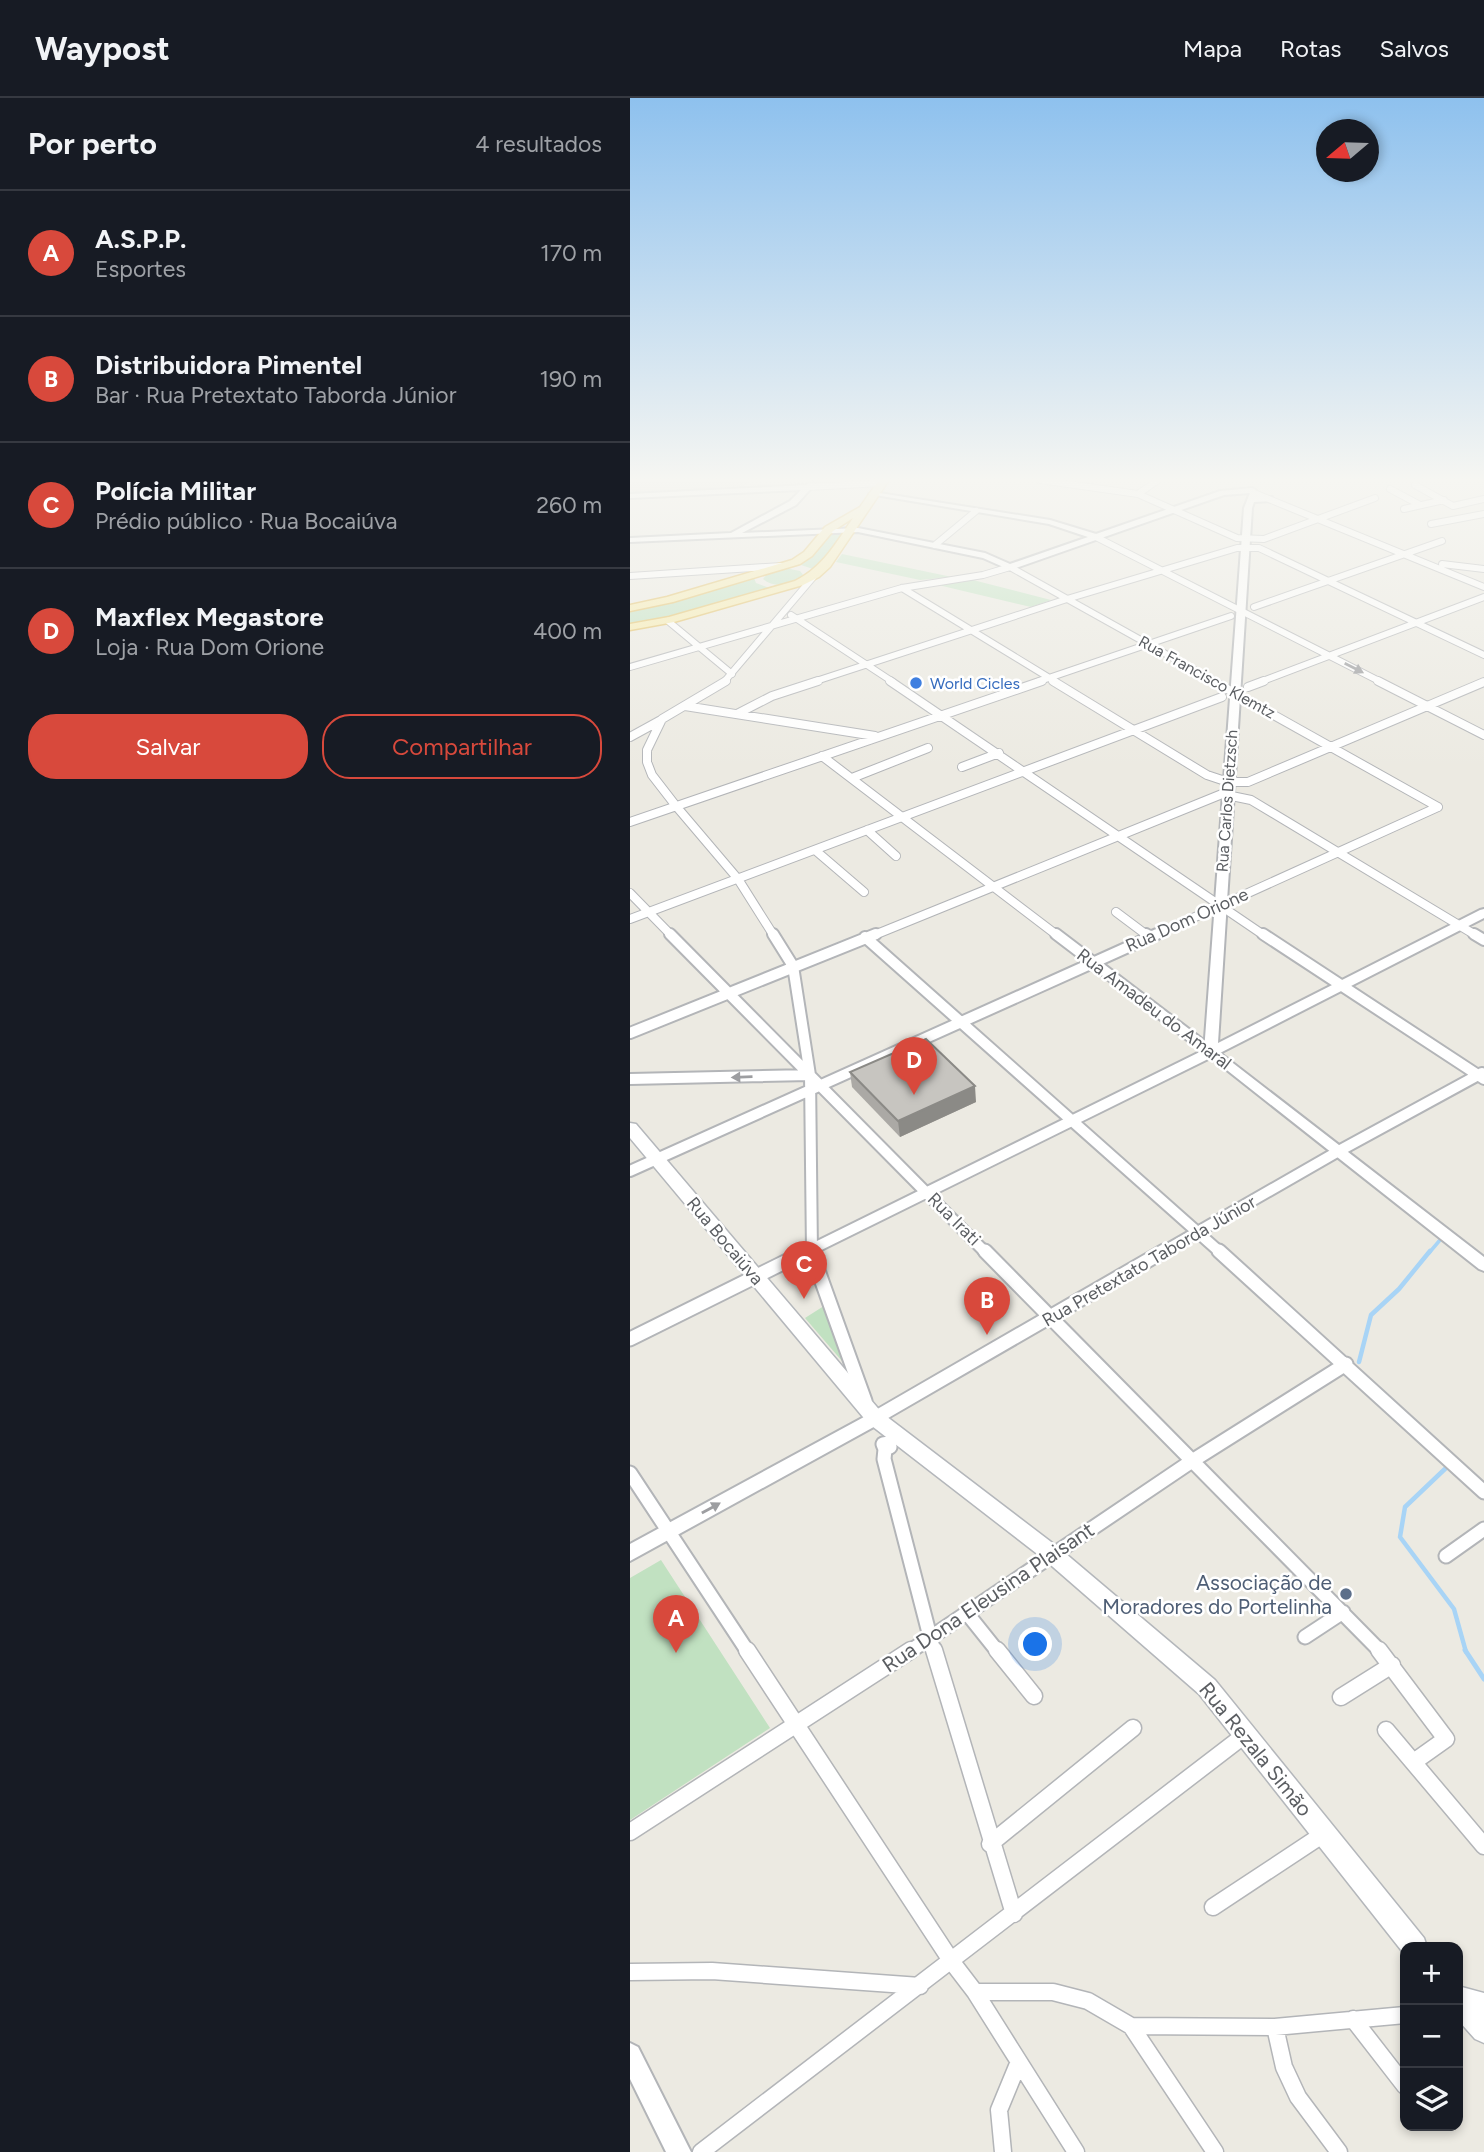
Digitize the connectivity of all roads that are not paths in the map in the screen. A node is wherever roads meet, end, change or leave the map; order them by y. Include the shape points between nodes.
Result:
1 (757, 575) edge
2 (754, 576) edge
3 (813, 576) edge
4 (814, 576) edge
5 (979, 576) edge
6 (1026, 576) edge
7 (1141, 576) edge
8 (1170, 576) edge
9 (1241, 576) edge
10 (1316, 576) edge
11 (1346, 576) edge
12 (1459, 576) edge
13 (1328, 582) junction
14 (1484, 587) edge
15 (780, 588) junction
16 (902, 588) junction
17 (1484, 597) edge
18 (1068, 599) junction
19 (793, 602) junction
20 (1254, 607) dead end
21 (630, 608) edge
22 (786, 611) junction
23 (1236, 614) junction
24 (795, 618) junction
25 (668, 621) junction
26 (1417, 623) junction
27 (775, 624) junction
28 (630, 627) edge
29 (968, 631) junction
30 (1147, 644) junction
31 (699, 646) junction
32 (1484, 655) edge
33 (1330, 656) junction
34 (865, 664) junction
35 (630, 667) edge
36 (732, 674) junction
37 (1047, 678) junction
38 (1484, 682) edge
39 (1248, 687) dead end
40 (1235, 692) junction
41 (1222, 696) dead end
42 (1426, 705) junction
43 (685, 706) junction
44 (737, 714) junction
45 (941, 714) junction
46 (663, 719) junction
47 (1133, 730) junction
48 (1484, 735) edge
49 (630, 737) edge
50 (877, 737) junction
51 (1330, 745) junction
52 (928, 748) dead end
53 (999, 753) junction
54 (822, 755) junction
55 (962, 767) dead end
56 (1025, 771) junction
57 (852, 778) junction
58 (1228, 788) junction
59 (676, 806) junction
60 (1438, 807) joint
61 (904, 816) junction
62 (630, 822) edge
63 (867, 830) junction
64 (1117, 836) junction
65 (814, 850) junction
66 (1336, 852) junction
67 (896, 856) dead end
68 (738, 879) junction
69 (994, 886) junction
70 (864, 892) dead end
71 (630, 893) edge
72 (1219, 905) junction
73 (649, 912) junction
74 (1116, 912) dead end
75 (1484, 913) edge
76 (630, 919) edge
77 (1459, 926) junction
78 (1149, 936) junction
79 (865, 937) junction
80 (1484, 940) edge
81 (1093, 962) junction
82 (793, 965) junction
83 (1342, 985) junction
84 (728, 992) junction
85 (960, 1022) junction
86 (630, 1033) edge
87 (1211, 1052) junction
88 (810, 1075) junction
89 (1482, 1075) edge
90 (630, 1079) edge
91 (815, 1088) junction
92 (1070, 1122) junction
93 (630, 1128) edge
94 (1338, 1152) junction
95 (657, 1159) junction
96 (630, 1171) edge
97 (926, 1192) junction
98 (1198, 1233) junction
99 (810, 1249) junction
100 (1484, 1265) edge
101 (755, 1276) junction
102 (1050, 1317) junction
103 (630, 1339) edge
104 (1346, 1364) junction
105 (872, 1414) junction
106 (885, 1449) dead end
107 (1192, 1461) junction
108 (630, 1473) edge
109 (1484, 1492) edge
110 (1484, 1529) edge
111 (669, 1531) junction
112 (630, 1553) edge
113 (1052, 1554) junction
114 (1446, 1556) dead end
115 (966, 1612) junction
116 (1343, 1612) junction
117 (1305, 1637) dead end
118 (929, 1639) junction
119 (1392, 1665) junction
120 (1034, 1696) dead end
121 (1341, 1697) dead end
122 (795, 1723) junction
123 (1133, 1728) dead end
124 (1386, 1730) dead end
125 (1246, 1734) junction
126 (1415, 1760) junction
127 (630, 1832) edge
128 (1325, 1833) junction
129 (990, 1844) junction
130 (1484, 1846) edge
131 (1213, 1907) dead end
132 (1014, 1914) junction
133 (1411, 1942) edge
134 (952, 1962) junction
135 (630, 1972) edge
136 (920, 1986) junction
137 (975, 1992) junction
138 (1463, 2001) edge
139 (1462, 2005) edge
140 (1484, 2006) edge
141 (1400, 2016) edge
142 (1353, 2019) junction
143 (1132, 2026) junction
144 (1275, 2027) junction
145 (1484, 2030) edge
146 (630, 2055) edge
147 (1018, 2064) junction
148 (1400, 2080) edge
149 (679, 2152) edge
150 (701, 2152) edge
151 (1003, 2152) edge
152 (1076, 2152) edge
153 (1215, 2152) edge
154 (1339, 2152) edge

1 - 15 main road via 762,584
2 - 21 main road
3 - 15 main road
4 - 19 street
5 - 16 street
6 - 18 street, Rua Francisco Klemtz
7 - 18 street
8 - 23 street
9 - 23 street, Rua Carlos Dietzsch
10 - 13 street
11 - 13 street
12 - 14 street
13 - 20 street
13 - 26 street
15 - 19 street via 790,593
15 - 25 main road
16 - 24 street
16 - 29 street
17 - 26 street
18 - 29 street
18 - 30 street, Rua Francisco Klemtz
19 - 22 street
22 - 24 street
22 - 27 street
23 - 30 street
23 - 33 street
23 - 40 street, Rua Carlos Dietzsch
24 - 27 street
24 - 34 street
25 - 28 main road
25 - 31 street
26 - 32 street
26 - 33 street
27 - 31 street
27 - 36 street
29 - 34 street
29 - 37 street
30 - 37 street
30 - 40 street, Rua Francisco Klemtz
31 - 35 street
31 - 36 street
33 - 39 street
33 -> 42 street
34 - 44 street via 772,696
34 - 45 street
36 - 43 street
37 - 45 street
37 - 47 street
38 - 42 street
40 - 51 street, Rua Francisco Klemtz
40 - 58 street, Rua Carlos Dietzsch
41 - 47 street
42 - 48 street
42 - 51 street
43 - 44 street
43 - 46 street
44 - 50 street
45 - 50 street
45 - 53 street
46 - 49 street
46 - 59 street via 647,750 647,762
47 - 56 street
47 - 58 street
50 - 54 street
51 - 58 street
51 - 60 street, Rua Francisco Klemtz
52 - 57 street
53 - 55 street
53 - 56 street
54 - 57 street, Rua Amadeu do Amaral
54 - 59 street
56 - 61 street
56 - 64 street
57 - 61 street, Rua Amadeu do Amaral
58 - 64 street
58 - 66 street
58 - 72 street, Rua Carlos Dietzsch
59 - 62 street
59 - 68 street
60 - 66 street, Rua Dom Orione
61 - 63 street
61 - 69 street, Rua Amadeu do Amaral
63 - 65 street
63 - 67 street
64 - 69 street
64 - 72 street
65 - 68 street
65 - 70 street
66 - 72 street, Rua Dom Orione
66 - 77 street
68 - 73 street
68 - 82 street
69 - 79 street
69 - 81 street, Rua Amadeu do Amaral
71 - 73 street, Rua Irati
72 - 78 street, Rua Dom Orione
72 - 83 street
72 - 87 street, Rua Carlos Dietzsch
73 - 76 street
73 - 84 street, Rua Irati
74 - 78 street
75 - 77 street
77 - 80 street
77 - 83 street
78 - 81 street, Rua Dom Orione
79 - 82 street
79 - 85 street
81 - 85 street, Rua Dom Orione
81 - 87 street, Rua Amadeu do Amaral
82 - 84 street
82 - 88 street
83 - 87 street
83 - 89 street
84 - 86 street
84 - 88 street, Rua Irati
85 - 91 street, Rua Dom Orione
85 - 92 street
87 - 92 street
87 - 94 street, Rua Amadeu do Amaral
88 -> 90 street
88 - 91 street, Rua Irati
89 - 94 street, Rua Pretextato Taborda Júnior
91 - 95 street, Rua Dom Orione
91 - 97 street, Rua Irati
91 - 99 street
92 - 97 street
92 - 98 street
93 - 95 main road, Rua Bocaiúva
94 - 98 street, Rua Pretextato Taborda Júnior
94 - 100 street, Rua Amadeu do Amaral
95 - 96 street, Rua Dom Orione
95 - 101 main road, Rua Bocaiúva
97 - 99 street
97 - 102 street, Rua Irati
98 - 102 street, Rua Pretextato Taborda Júnior
98 - 104 street
99 - 101 street
99 - 105 street
101 - 103 street
101 - 105 main road, Rua Bocaiúva
102 - 105 street, Rua Pretextato Taborda Júnior
102 - 107 street, Rua Irati
104 - 107 street, Rua Dona Eleusina Plaisant
104 - 109 street
111 -> 105 street, Rua Pretextato Taborda Júnior
105 - 113 main road, Rua Rezala Simão
106 - 118 street
107 - 113 street, Rua Dona Eleusina Plaisant
107 - 116 street, Rua Irati
108 - 111 street
110 - 114 street
111 - 112 street, Rua Pretextato Taborda Júnior
111 - 122 street
113 - 115 street, Rua Dona Eleusina Plaisant
113 - 125 main road, Rua Rezala Simão via 1191,1672
115 - 118 street, Rua Dona Eleusina Plaisant
115 - 120 street
116 - 117 street
116 - 119 street, Rua Irati
118 - 122 street, Rua Dona Eleusina Plaisant
118 - 129 street
119 - 121 street
119 - 126 street, Rua Irati via 1446,1739
122 - 127 street, Rua Dona Eleusina Plaisant
122 - 134 street
123 - 129 street
124 - 126 street
125 - 128 main road, Rua Rezala Simão
125 - 132 street
126 - 130 street
128 - 131 street
128 - 133 main road, Rua Rezala Simão
129 - 132 street
132 - 134 street
134 - 136 street
134 - 137 street
135 - 136 street via 712,1971
136 - 150 street
137 - 143 street via 1053,1992 1088,2001
137 - 147 street
138 - 140 main road
139 - 145 main road
141 - 142 street
142 - 144 street
142 - 148 street
143 - 144 street
143 - 153 street
144 - 154 street via 1284,2067 1298,2097
146 - 149 street
147 - 151 street via 999,2110
147 - 152 street

